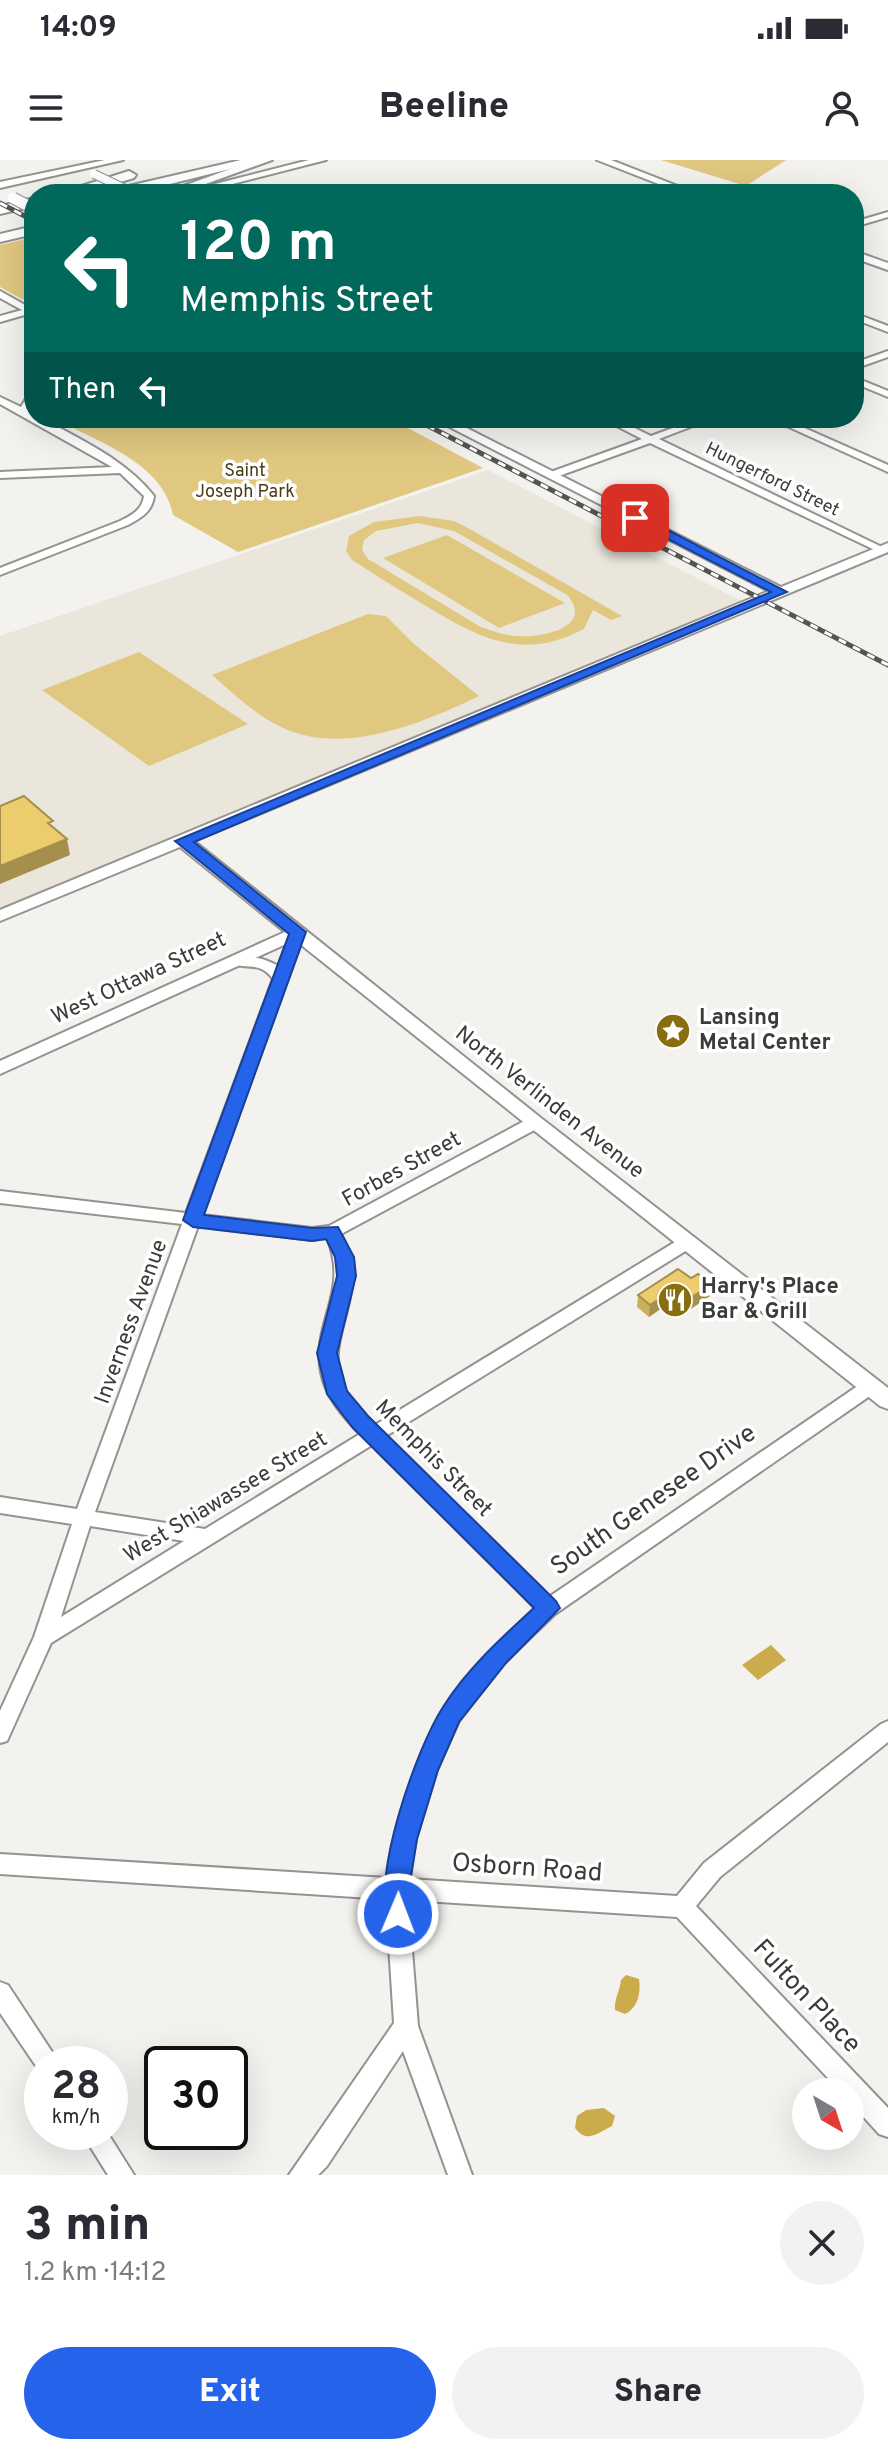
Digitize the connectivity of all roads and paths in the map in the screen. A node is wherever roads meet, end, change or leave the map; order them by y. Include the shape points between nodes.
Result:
1 (59, 160) edge
2 (66, 160) edge
3 (118, 160) edge
4 (210, 160) edge
5 (259, 160) edge
6 (266, 160) edge
7 (321, 160) edge
8 (602, 160) edge
9 (80, 167) junction
10 (141, 171) dead end
11 (51, 173) junction
12 (97, 184) edge
13 (116, 184) edge
14 (127, 184) edge
15 (155, 184) edge
16 (196, 184) edge
17 (222, 184) edge
18 (666, 184) edge
19 (0, 185) edge
20 (0, 192) edge
21 (24, 205) edge
22 (24, 210) edge
23 (24, 210) edge
24 (3, 211) edge
25 (888, 214) edge
26 (864, 222) edge
27 (24, 232) edge
28 (0, 238) edge
29 (864, 258) edge
30 (888, 267) edge
31 (0, 294) edge
32 (24, 308) edge
33 (24, 314) edge
34 (0, 319) edge
35 (864, 320) edge
36 (888, 329) edge
37 (888, 354) edge
38 (864, 362) edge
39 (864, 384) edge
40 (888, 394) edge
41 (0, 400) edge
42 (24, 411) edge
43 (51, 428) edge
44 (458, 428) edge
45 (627, 428) edge
46 (681, 428) edge
47 (796, 428) edge
48 (650, 439) junction
49 (888, 469) edge
50 (122, 470) junction
51 (0, 475) edge
52 (552, 475) junction
53 (885, 548) edge
54 (0, 572) edge
55 (781, 592) junction
56 (183, 841) junction
57 (0, 916) edge
58 (298, 932) junction
59 (236, 961) junction
60 (281, 980) junction
61 (0, 1068) edge
62 (534, 1123) junction
63 (0, 1197) edge
64 (193, 1220) junction
65 (332, 1232) junction
66 (686, 1243) junction
67 (871, 1386) junction
68 (888, 1400) edge
69 (374, 1436) junction
70 (0, 1505) edge
71 (84, 1518) junction
72 (209, 1537) junction
73 (548, 1608) junction
74 (44, 1637) junction
75 (888, 1730) edge
76 (0, 1734) edge
77 (0, 1864) edge
78 (396, 1889) junction
79 (682, 1907) junction
80 (0, 1993) edge
81 (406, 2026) junction
82 (36, 2046) edge
83 (888, 2125) edge
84 (105, 2150) edge
85 (122, 2175) edge
86 (301, 2175) edge
87 (460, 2175) edge

1 - 11 street via 61,169
2 - 9 street
3 - 9 street
4 - 14 highway
5 - 15 highway
6 - 16 main road
7 - 17 street
8 - 18 street
9 - 11 street
9 - 13 street, bridge
10 - 12 highway
11 - 19 street
20 - 24 street
21 - 24 highway
22 - 24 highway
23 - 24 street, bridge
25 - 26 street
27 - 28 main road
29 - 30 street
31 - 32 street
33 - 34 street
35 - 36 street
37 - 38 street
39 - 40 street
41 - 42 street
43 - 50 street
44 - 52 street
45 - 48 street, Hungerford Street
46 - 48 street
47 - 49 street
48 - 52 street
48 - 53 street, Hungerford Street
50 - 51 street
50 - 54 street via 149,496 148,507 124,523
52 - 55 street
53 - 55 street
55 - 56 street
56 - 57 street
56 - 58 street, North Verlinden Avenue
58 - 59 street, West Ottawa Street
58 - 60 street, Inverness Avenue
58 - 62 street, North Verlinden Avenue
59 - 60 street via 267,964
59 - 61 street, West Ottawa Street
60 - 64 street, Inverness Avenue
62 - 65 street, Forbes Street
62 - 66 street, North Verlinden Avenue
63 - 64 street, Forbes Street
64 - 65 street, Forbes Street
64 - 71 street, Inverness Avenue
65 - 69 street, Memphis Street via 347,1276 327,1353 330,1374 337,1394
66 - 67 street, North Verlinden Avenue
66 - 69 street, West Shiawassee Street
67 - 68 street, North Verlinden Avenue
67 - 73 street, South Genesee Drive
69 - 72 street, West Shiawassee Street
69 - 73 street, Memphis Street
70 - 71 street
71 - 72 street
71 - 74 street, Inverness Avenue
72 - 74 street, West Shiawassee Street
73 - 78 street, South Genesee Drive via 498,1656 451,1715 426,1770
74 - 76 street
75 - 79 street via 712,1870
77 - 78 street, Osborn Road
78 - 79 street, Osborn Road
78 - 81 street, South Genesee Drive
79 - 83 street, Fulton Place
80 - 82 street
81 - 86 street
81 - 87 street, South Genesee Drive
84 - 85 street

